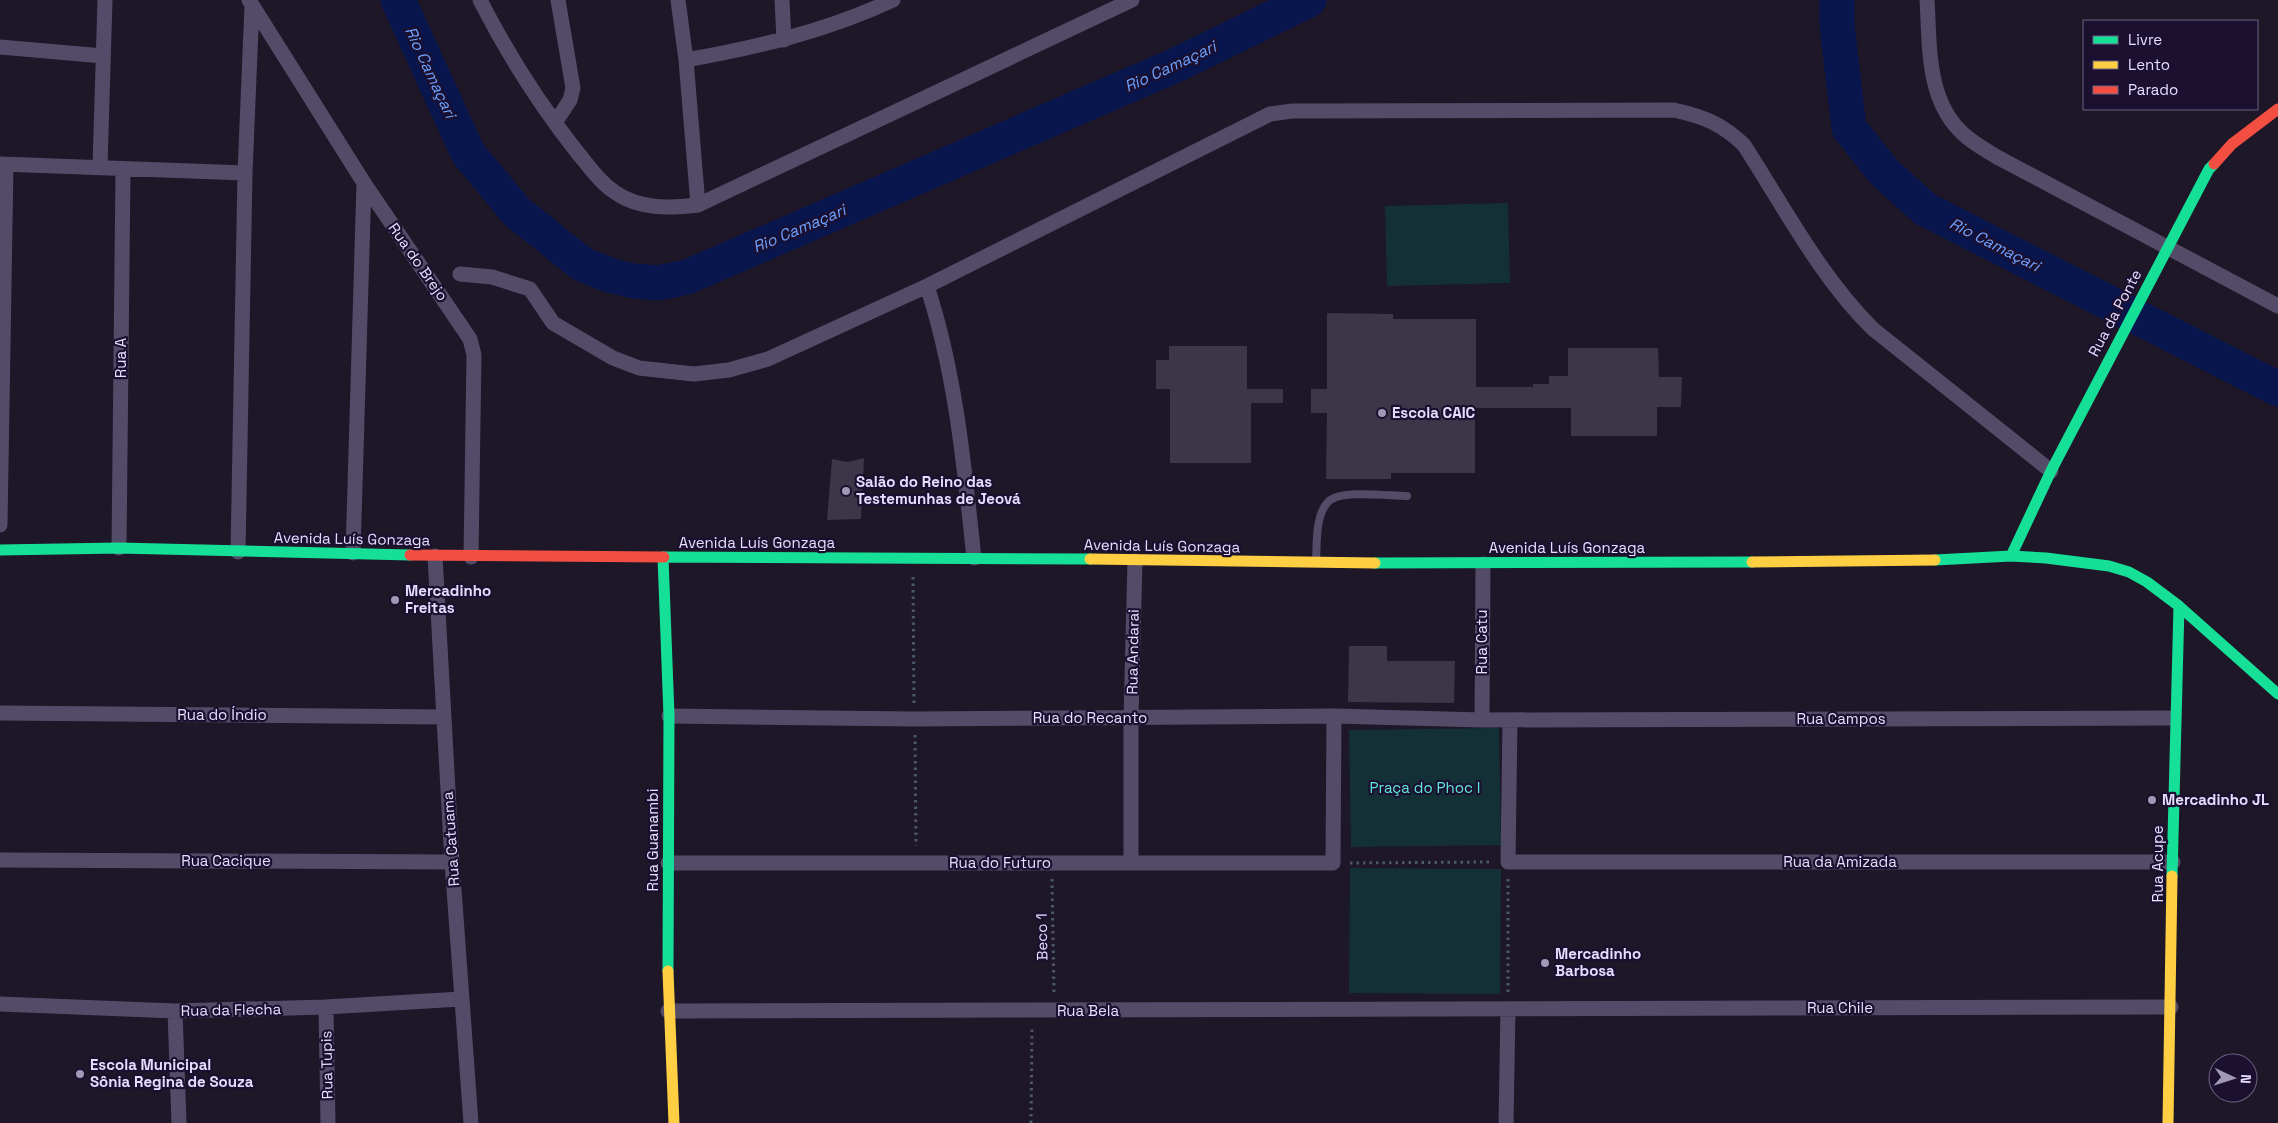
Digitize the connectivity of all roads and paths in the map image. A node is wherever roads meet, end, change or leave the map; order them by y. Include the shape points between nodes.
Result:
1 (105, 0) edge
2 (480, 0) edge
3 (558, 0) edge
4 (678, 0) edge
5 (782, 0) edge
6 (893, 0) edge
7 (1132, 0) edge
8 (1927, 0) edge
9 (251, 3) edge
10 (784, 40) junction
11 (0, 48) edge
12 (103, 56) junction
13 (686, 60) junction
14 (2278, 109) edge
15 (554, 123) junction
16 (3, 164) edge
17 (100, 167) junction
18 (123, 168) junction
19 (245, 173) junction
20 (364, 183) junction
21 (698, 205) junction
22 (2167, 246) junction
23 (460, 274) dead end
24 (927, 286) junction
25 (2278, 306) edge
26 (2051, 471) junction
27 (1407, 496) dead end
28 (0, 525) edge
29 (119, 548) junction
30 (0, 550) edge
31 (238, 552) junction
32 (353, 553) junction
33 (435, 556) junction
34 (2011, 556) junction
35 (471, 557) junction
36 (663, 558) junction
37 (974, 558) junction
38 (1134, 562) junction
39 (1316, 562) junction
40 (1483, 564) junction
41 (2179, 606) junction
42 (2278, 694) edge
43 (0, 714) edge
44 (669, 716) junction
45 (1334, 716) junction
46 (444, 717) junction
47 (1131, 718) junction
48 (2173, 718) junction
49 (1482, 720) junction
50 (1510, 720) junction
51 (0, 860) edge
52 (452, 862) junction
53 (1131, 862) junction
54 (1333, 862) junction
55 (1508, 862) junction
56 (2173, 862) junction
57 (668, 863) junction
58 (1052, 863) junction
59 (462, 999) junction
60 (0, 1004) edge
61 (326, 1007) junction
62 (1508, 1008) junction
63 (2171, 1008) junction
64 (668, 1011) junction
65 (1032, 1011) junction
66 (1054, 1011) junction
67 (175, 1012) junction
68 (179, 1123) edge
69 (328, 1123) edge
70 (471, 1123) edge
71 (674, 1123) edge
72 (1031, 1123) edge
73 (1506, 1123) edge
74 (2168, 1123) edge

1 - 12 street
2 - 15 street
3 - 15 street via 573,88 570,100
4 - 13 street
5 - 10 street
6 - 10 street via 858,16
7 - 21 street
8 - 22 street via 1930,64 1935,88 1953,124 1997,157
9 - 19 street
9 - 20 street, Rua do Brejo
10 - 13 street
11 - 12 street
12 - 17 street
13 - 21 street
14 - 22 street, Rua da Ponte via 2232,144 2209,169
15 - 21 street via 599,179 617,194 639,204 667,208
16 - 17 street
16 - 28 street
17 - 18 street
18 - 19 street
18 - 29 street, Rua A
19 - 31 street
20 - 32 street
20 - 35 street, Rua do Brejo via 464,328 474,354
22 - 25 street
22 - 26 street, Rua da Ponte
23 - 24 street via 492,277 530,289 552,323 613,358 639,368 694,374 729,370 768,359
24 - 26 street via 1270,114 1674,110 1702,117 1728,130 1744,145 1837,289 1856,312
24 - 37 street via 952,377
26 - 34 street, Rua da Ponte
27 - 39 lane via 1342,495 1328,502 1321,514
29 - 30 street, Avenida Luís Gonzaga
29 - 31 street, Avenida Luís Gonzaga
31 - 32 street, Avenida Luís Gonzaga
32 - 33 street, Avenida Luís Gonzaga
33 - 35 street, Avenida Luís Gonzaga
33 - 46 street, Rua Catuama
34 - 40 street, Avenida Luís Gonzaga via 1913,561
34 - 41 street, Avenida Luís Gonzaga via 2110,566 2141,579
35 - 36 street, Avenida Luís Gonzaga
36 - 37 street, Avenida Luís Gonzaga
36 - 44 street, Rua Guanambi
37 - 38 street, Avenida Luís Gonzaga
38 - 39 street, Avenida Luís Gonzaga
38 - 47 street, Rua Andarai
39 - 40 street, Avenida Luís Gonzaga
40 - 49 street, Rua Catu
41 - 42 street, Avenida Luís Gonzaga
41 - 48 street, Rua Acupe
43 - 46 street, Rua do Índio
44 - 47 street, Rua do Recanto
44 - 57 street, Rua Guanambi
45 - 47 street, Rua do Recanto
45 - 49 street, Rua do Recanto
45 - 54 street
46 - 52 street, Rua Catuama
47 - 53 street, Rua Andarai
48 - 50 street, Rua Campos
48 - 56 street, Rua Acupe
49 - 50 street, Rua do Recanto
50 - 55 street
51 - 52 street, Rua Cacique
52 - 59 street, Rua Catuama
53 - 54 street, Rua do Futuro
53 - 58 street, Rua do Futuro
54 - 55 path
55 - 56 street, Rua da Amizada
55 - 62 path
56 - 63 street, Rua Acupe
57 - 58 street, Rua do Futuro
57 - 64 street, Rua Guanambi
58 - 66 path, Beco 1
59 - 61 street, Rua da Flecha
59 - 70 street, Rua Catuama
60 - 67 street, Rua da Flecha
61 - 67 street, Rua da Flecha
61 - 69 street, Rua Tupis
62 - 63 street, Rua Chile
62 - 66 street, Rua Bela
62 - 73 street
63 - 74 street, Rua Acupe
64 - 65 street, Rua Bela
64 - 71 street, Rua Guanambi
65 - 66 street, Rua Bela
65 - 72 path
67 - 68 street

